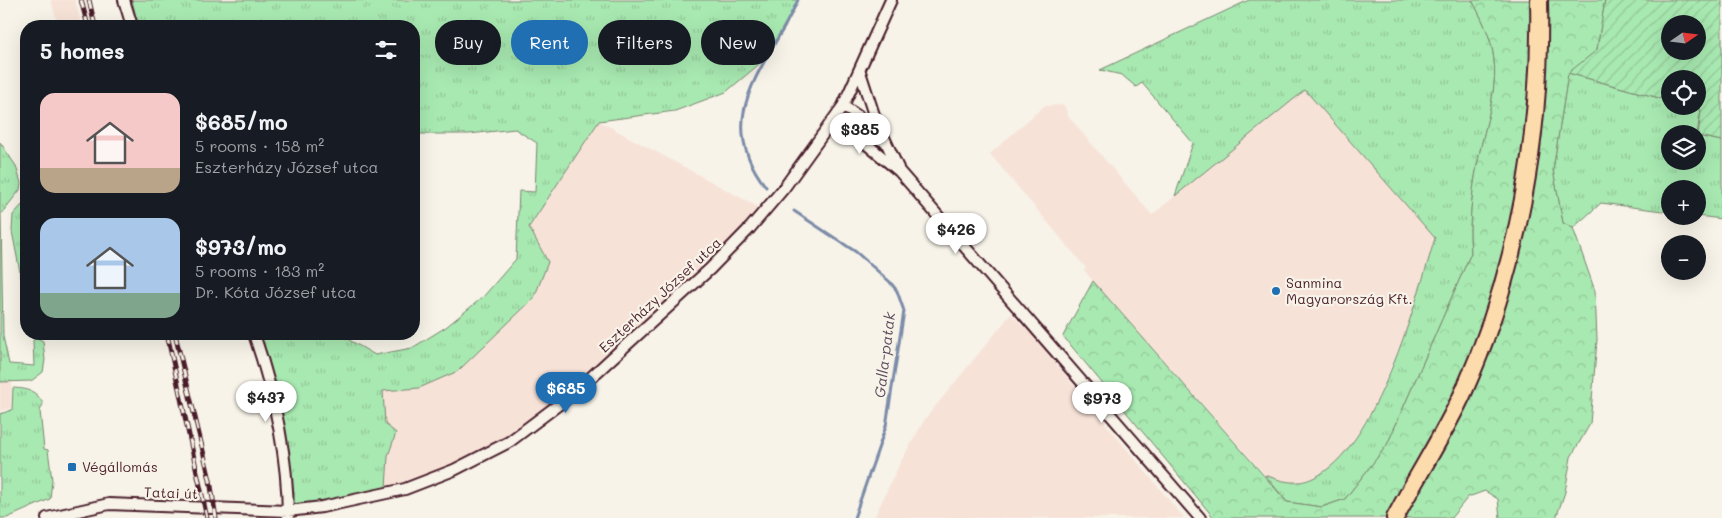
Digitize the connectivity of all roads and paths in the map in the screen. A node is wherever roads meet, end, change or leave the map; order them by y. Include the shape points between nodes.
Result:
1 (124, 0) edge
2 (891, 0) edge
3 (1539, 0) edge
4 (130, 20) edge
5 (860, 72) junction
6 (843, 106) junction
7 (833, 122) junction
8 (888, 149) junction
9 (899, 171) junction
10 (256, 340) edge
11 (1404, 500) junction
12 (288, 514) edge
13 (47, 518) edge
14 (1200, 518) edge
15 (1390, 518) edge
16 (1395, 518) edge

1 - 4 street
2 - 5 street, Eszterházy József utca
3 - 11 main road via 1536,107 1521,208 1508,264 1464,391 1439,442
5 - 6 street, Eszterházy József utca
5 - 8 street via 874,118
6 - 7 street, Eszterházy József utca
6 - 8 street via 862,119
7 - 9 street via 852,132
7 - 12 street, Eszterházy József utca via 750,228 574,392 509,442 454,470 391,493
8 - 9 street
9 - 14 street
10 - 12 street via 269,376 280,429
11 - 15 main road
11 - 16 main road
12 - 13 street, Tatai út via 109,504

